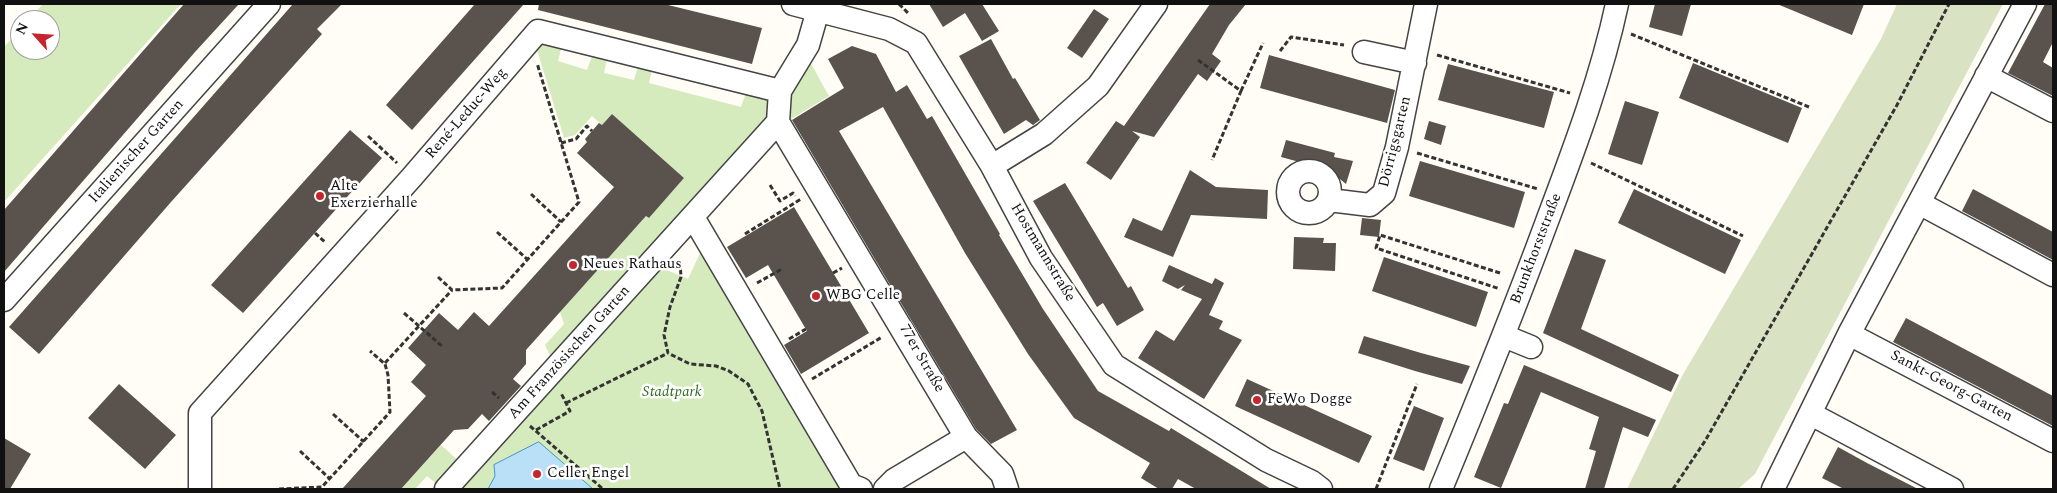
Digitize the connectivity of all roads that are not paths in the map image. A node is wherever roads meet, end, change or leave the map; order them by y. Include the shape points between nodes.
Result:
1 (270, 4) edge
2 (793, 4) edge
3 (1156, 4) edge
4 (1426, 4) edge
5 (1617, 4) edge
6 (2025, 4) edge
7 (832, 10) edge
8 (1364, 52) road end
9 (1415, 62) junction
10 (1986, 76) junction
11 (780, 91) junction
12 (2053, 111) edge
13 (778, 122) junction
14 (992, 166) junction
15 (1329, 200) dead end
16 (1919, 203) junction
17 (693, 217) junction
18 (2053, 275) edge
19 (4, 300) edge
20 (1849, 334) junction
21 (1504, 336) junction
22 (1531, 347) dead end
23 (1811, 414) junction
24 (966, 437) junction
25 (2053, 441) edge
26 (200, 489) edge
27 (446, 489) edge
28 (861, 489) edge
29 (885, 489) edge
30 (1007, 489) edge
31 (1321, 489) edge
32 (1440, 489) edge
33 (1773, 489) edge
34 (1952, 489) edge

1 - 19 street, Italienischer Garten
2 - 7 street, Hostmannstraße
3 - 14 street via 1098,86 1044,134
4 - 9 street, Dörrigsgarten
5 - 21 street, Brunkhorststraße via 1573,154
6 - 10 street
7 - 11 street
7 - 14 street, Hostmannstraße via 889,29 916,43
8 - 9 street
9 - 15 street, Dörrigsgarten via 1384,193 1370,206
10 - 12 street
10 - 16 street
11 - 13 street
11 - 26 street, René-Leduc-Weg via 538,31 412,177 347,261 200,413
13 - 17 street, Am Französischen Garten
13 - 24 street, 77er Straße
14 - 31 street, Hostmannstraße via 1041,258 1114,365 1266,460
16 - 18 street
16 - 20 street
17 - 27 street, Am Französischen Garten
17 - 28 street via 850,485
20 - 23 street
20 - 25 street, Sankt-Georg-Garten
21 - 22 street
21 - 32 street, Brunkhorststraße
23 - 33 street
23 - 34 street
24 - 29 street via 894,480
24 - 30 street, 77er Straße via 1002,474

